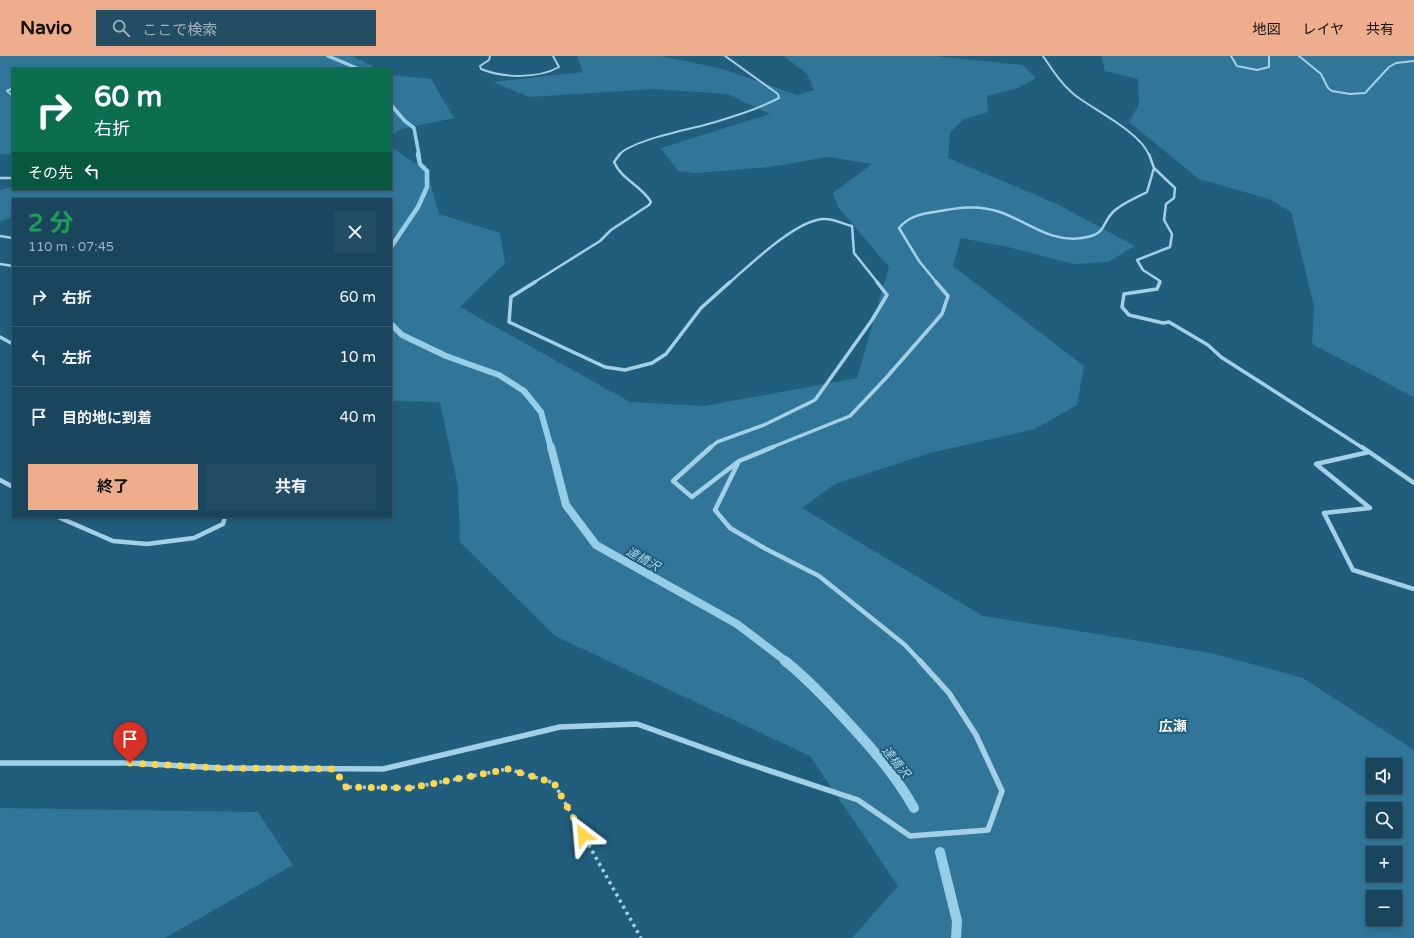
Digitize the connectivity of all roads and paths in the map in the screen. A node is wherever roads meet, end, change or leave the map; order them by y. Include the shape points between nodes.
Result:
1 (490, 56) edge
2 (553, 56) edge
3 (725, 56) edge
4 (1043, 56) edge
5 (1231, 56) edge
6 (1269, 56) edge
7 (1299, 56) edge
8 (1414, 61) edge
9 (12, 89) edge
10 (12, 95) edge
11 (1154, 168) junction
12 (0, 178) edge
13 (12, 178) edge
14 (0, 236) edge
15 (12, 238) edge
16 (0, 264) edge
17 (12, 266) edge
18 (0, 337) edge
19 (12, 343) edge
20 (1368, 452) junction
21 (739, 461) junction
22 (0, 480) edge
23 (1414, 483) edge
24 (12, 487) edge
25 (60, 518) edge
26 (226, 518) edge
27 (1414, 589) edge
28 (0, 763) edge
29 (335, 769) junction
30 (641, 938) edge

1 - 2 street via 489,60 480,66 481,69 490,73 513,74 556,70 559,67
3 - 21 street via 778,94 779,98 763,106 654,139 622,152 614,162 616,169 648,195 651,202 649,205 600,241 511,297 508,322 605,367 625,370 652,363 666,354 701,308 770,247 808,222 825,219 852,226 854,253 887,295 872,320 815,400 764,425 717,442 673,481 692,497
4 - 11 street via 1061,84 1138,140 1147,150
5 - 6 street via 1237,66 1264,70 1269,67
7 - 8 street via 1321,74 1332,91 1350,94 1365,93 1396,63
9 - 10 street via 7,92
11 - 20 street via 1175,188 1174,198 1166,204 1164,213 1164,220 1172,234 1170,247 1137,260 1149,276 1160,281 1158,289 1124,294 1122,307 1129,315 1163,323 1169,322 1208,345 1221,357
11 - 21 street via 1147,192 1116,210 1109,216 1102,230 1091,236 1070,239 1053,236 999,212 977,207 922,214 903,222 899,228 919,261 948,296 942,314 850,416
12 - 13 street
14 - 15 street
16 - 17 street
18 - 19 street
20 - 23 street
20 - 27 street via 1316,464 1370,508 1324,513 1353,570
21 - 29 street via 715,510 730,528 819,576 905,644 949,694 976,735 1002,791 988,830 910,836 858,800 637,724 560,727 382,769
22 - 24 street
25 - 26 street via 113,541 148,544 194,538 223,524
28 - 29 street via 130,763 220,768
29 - 30 path via 345,787 410,788 508,769 554,783

